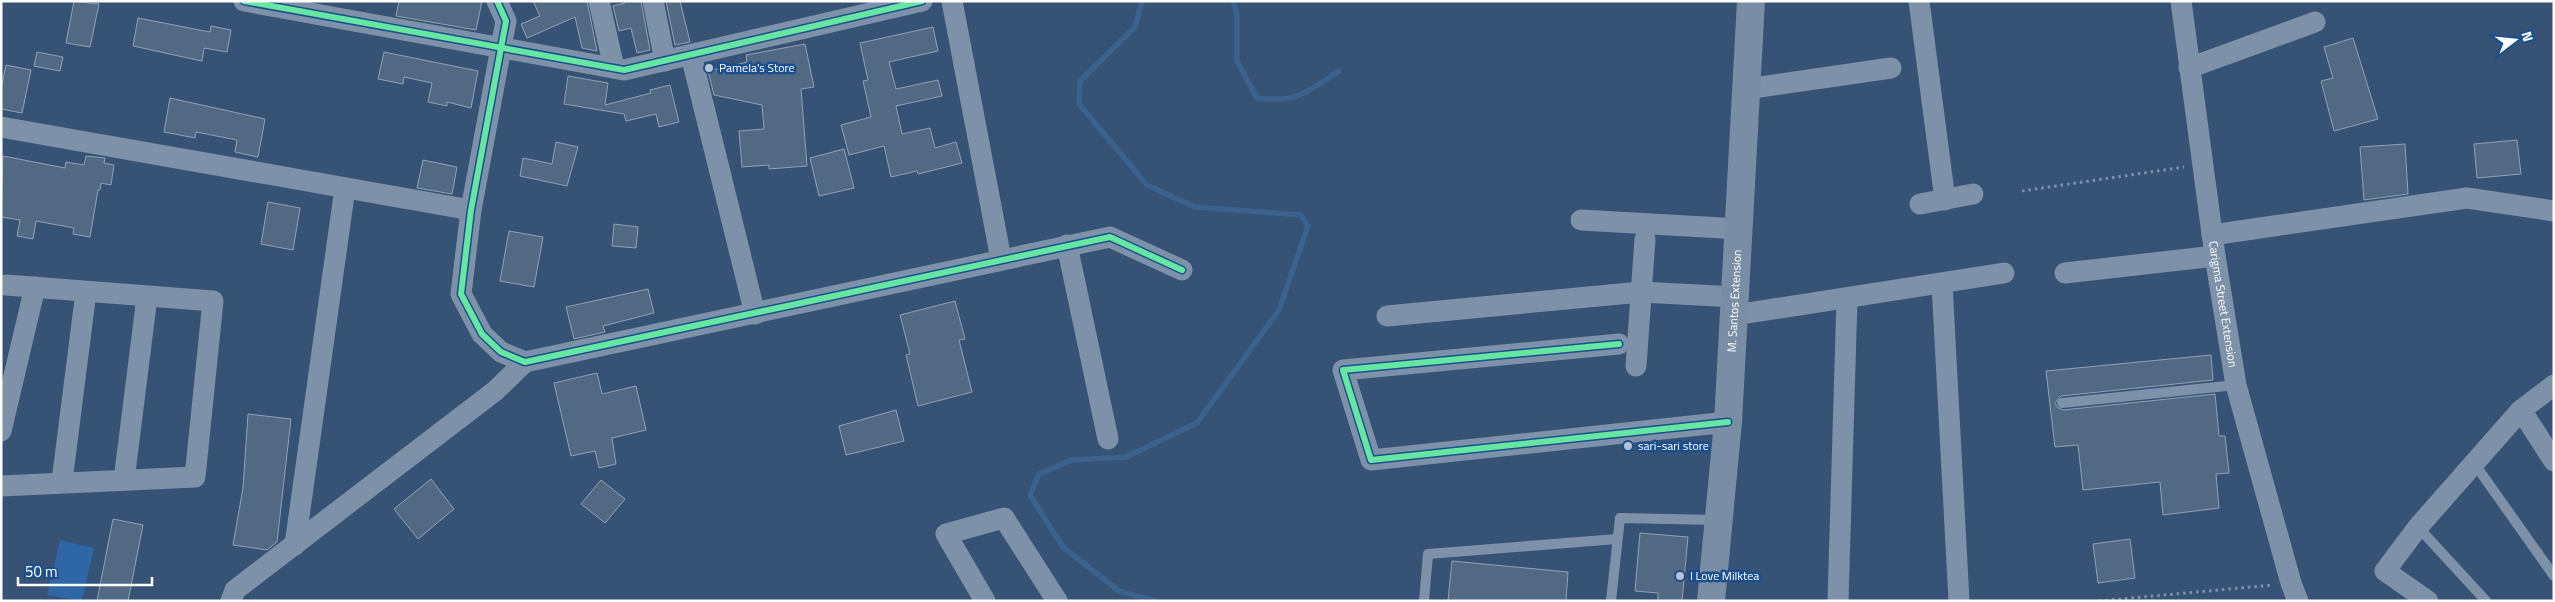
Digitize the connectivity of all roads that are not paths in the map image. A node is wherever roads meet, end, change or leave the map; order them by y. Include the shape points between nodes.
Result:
1 (244, 1) edge
2 (497, 1) edge
3 (599, 1) edge
4 (653, 1) edge
5 (922, 1) edge
6 (952, 1) edge
7 (1751, 1) edge
8 (1919, 1) edge
9 (2181, 1) edge
10 (2316, 22) dead end
11 (501, 49) junction
12 (691, 55) junction
13 (665, 60) junction
14 (614, 68) junction
15 (1891, 68) dead end
16 (2189, 68) junction
17 (1746, 89) junction
18 (1, 127) edge
19 (345, 188) junction
20 (1973, 194) dead end
21 (1945, 200) junction
22 (1920, 204) dead end
23 (471, 210) junction
24 (2554, 211) edge
25 (1581, 220) dead end
26 (1740, 229) junction
27 (1644, 239) dead end
28 (1067, 245) junction
29 (2214, 245) junction
30 (1000, 259) junction
31 (1182, 270) dead end
32 (2004, 273) dead end
33 (2065, 273) dead end
34 (1942, 284) junction
35 (6, 285) dead end
36 (35, 288) junction
37 (86, 292) junction
38 (1641, 292) junction
39 (147, 297) junction
40 (1847, 298) junction
41 (1736, 306) junction
42 (754, 314) junction
43 (1387, 316) dead end
44 (1619, 344) dead end
45 (525, 362) junction
46 (1636, 366) dead end
47 (2236, 385) junction
48 (2554, 385) edge
49 (2062, 403) dead end
50 (2520, 410) junction
51 (1728, 422) junction
52 (1, 431) edge
53 (1108, 439) dead end
54 (2554, 461) edge
55 (2474, 463) junction
56 (124, 480) junction
57 (62, 481) junction
58 (1, 486) edge
59 (1719, 520) junction
60 (2418, 527) junction
61 (1617, 539) junction
62 (295, 545) junction
63 (2554, 576) edge
64 (2294, 592) edge
65 (231, 601) edge
66 (985, 601) edge
67 (1057, 601) edge
68 (1424, 601) edge
69 (1611, 601) edge
70 (1711, 601) edge
71 (1838, 601) edge
72 (1959, 601) edge
73 (2428, 601) edge
74 (2486, 601) edge

1 - 11 street
2 - 11 street via 506,21
3 - 14 street
4 - 13 street
5 - 12 street
6 - 30 street
7 - 17 street, M. Santos Extension
8 - 21 street
9 - 16 street, Carigma Street Extension
10 - 16 street
11 - 14 street
11 - 23 street
12 - 13 street
12 - 42 street
13 - 14 street via 624,70
15 - 17 street
16 - 29 street, Carigma Street Extension
17 - 26 street, M. Santos Extension
18 - 19 street
19 - 23 street
19 - 62 street
20 - 21 street
21 - 22 street
23 - 45 street via 461,294 482,334 501,352
24 - 29 street via 2467,198
25 - 26 street
26 - 41 street, M. Santos Extension
27 - 38 street
28 - 30 street
28 - 31 street via 1118,238
28 - 53 street
29 - 33 street
29 - 47 street, Carigma Street Extension
30 - 42 street
32 - 34 street
34 - 40 street
34 - 72 street
35 - 36 street
36 - 37 street
36 - 52 street
37 - 39 street
37 - 57 street
38 - 41 street
38 - 43 street
38 - 46 street
39 - 56 street
39 - 56 street via 213,302 195,477
40 - 41 street
40 - 71 street
41 - 51 street, M. Santos Extension
42 - 45 street
44 - 51 street via 1343,370 1371,460
45 - 62 street via 495,391
47 - 49 lane
47 - 64 street, Carigma Street Extension
48 - 50 street
50 - 54 street
50 - 55 street
51 - 59 street, M. Santos Extension
55 - 60 street
55 - 63 lane
56 - 57 street
57 - 58 street
59 - 61 lane via 1620,518
59 - 70 street, M. Santos Extension
60 - 73 street via 2385,571
60 - 74 lane
61 - 68 lane via 1428,554
61 - 69 lane
62 - 65 street via 235,590
66 - 67 street via 946,534 1004,518

